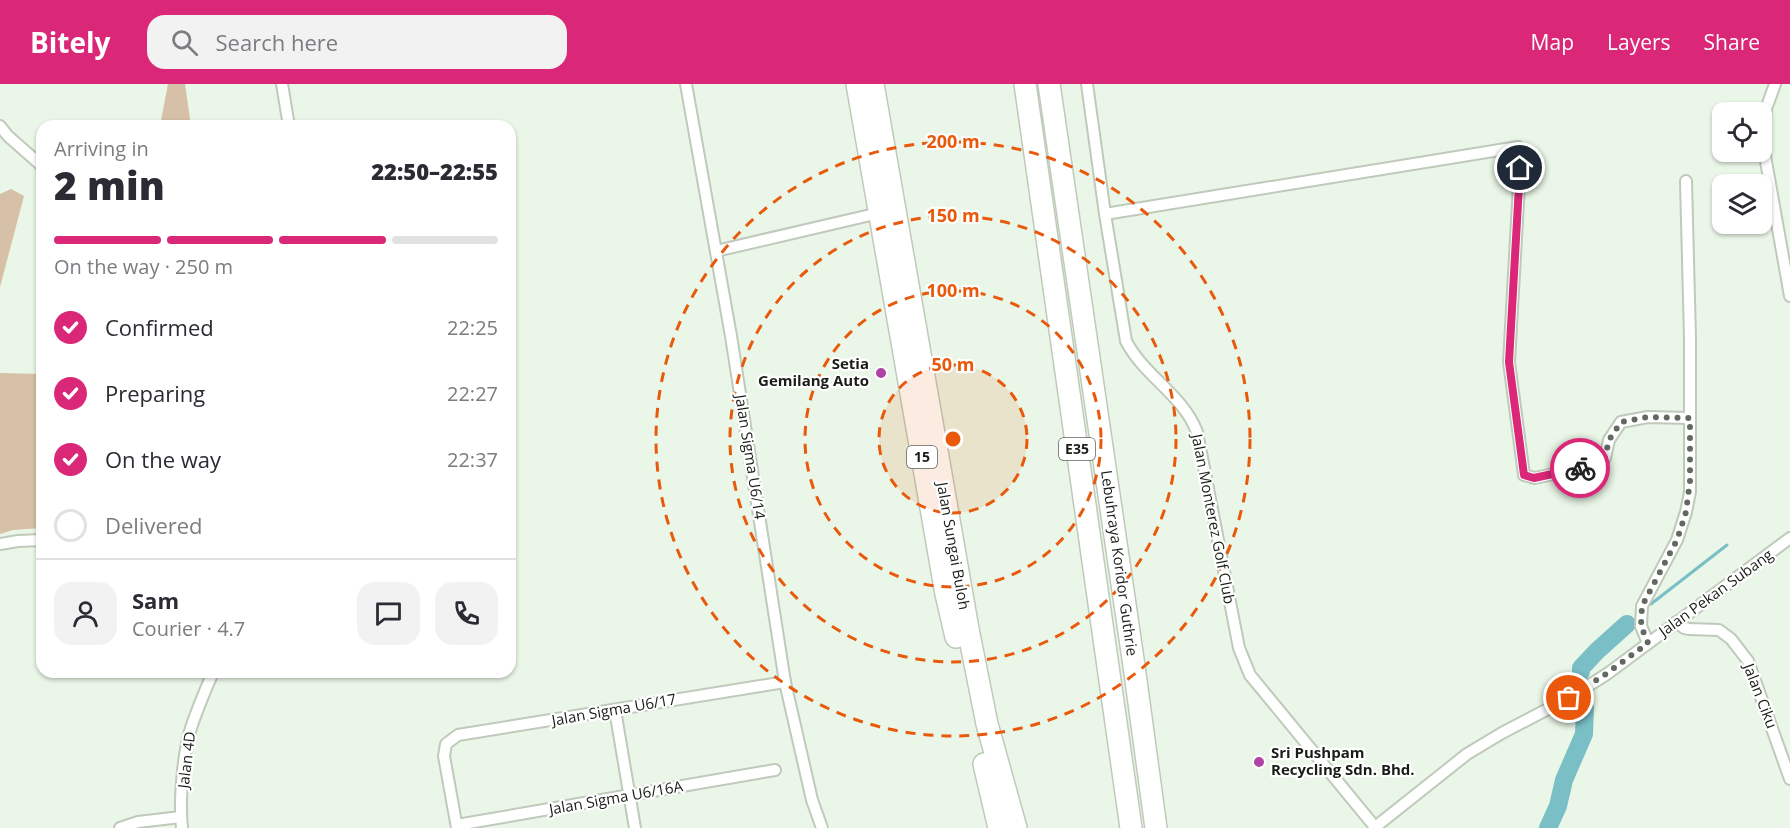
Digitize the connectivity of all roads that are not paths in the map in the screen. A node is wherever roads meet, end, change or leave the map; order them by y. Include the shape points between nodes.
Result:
1 (282, 84) edge
2 (686, 84) edge
3 (857, 84) edge
4 (873, 84) edge
5 (1025, 84) edge
6 (1049, 84) edge
7 (1087, 84) edge
8 (1775, 84) edge
9 (288, 120) edge
10 (0, 126) edge
11 (36, 161) edge
12 (1686, 181) dead end
13 (879, 213) junction
14 (1105, 214) junction
15 (716, 251) junction
16 (1790, 296) edge
17 (1690, 418) junction
18 (1790, 538) edge
19 (36, 540) edge
20 (0, 544) edge
21 (1676, 622) junction
22 (1648, 643) junction
23 (211, 678) edge
24 (785, 682) junction
25 (615, 710) junction
26 (775, 771) dead end
27 (1790, 779) edge
28 (629, 796) junction
29 (1155, 820) edge
30 (1130, 821) edge
31 (182, 822) edge
32 (457, 827) edge
33 (120, 828) edge
34 (635, 828) edge
35 (822, 828) edge
36 (999, 828) edge
37 (1016, 828) edge
38 (1374, 828) edge

1 - 9 street
2 - 15 street, Jalan Sigma U6/14
3 - 13 highway, Jalan Sungai Buloh / 15
4 - 37 highway, Jalan Sungai Buloh / 15 via 968,629 987,724
5 - 30 highway, Lebuhraya Koridor Guthrie / E35
6 - 29 highway, Lebuhraya Koridor Guthrie / E35
7 - 14 street, Jalan Monterez Golf Club
8 - 16 street via 1766,109 1762,139
10 - 11 street
12 - 17 street
13 - 15 street
13 - 36 highway, Jalan Sungai Buloh / 15 via 946,594
14 - 17 street via 1518,147 1509,362 1524,475 1534,478 1599,464 1621,422 1648,417
14 - 38 street, Jalan Monterez Golf Club via 1126,341 1187,411 1197,432 1239,648 1250,675
15 - 24 street, Jalan Sigma U6/14
17 - 22 street via 1686,512 1677,540 1642,606 1641,626
18 - 21 street, Jalan Pekan Subang
19 - 20 street
21 - 22 street, Jalan Pekan Subang
21 - 27 street, Jalan Ciku via 1689,629 1719,630 1748,661
22 - 38 street, Jalan Pekan Subang via 1569,698 1467,754
23 - 31 street, Jalan 4D via 186,752
24 - 25 street, Jalan Sigma U6/17
24 - 35 street, Jalan Sigma U6/14
25 - 28 street
25 - 32 street, Jalan Sigma U6/17 via 458,735 446,744 444,756
26 - 28 street, Jalan Sigma U6/16A
28 - 32 street, Jalan Sigma U6/16A
28 - 34 street
31 - 33 street via 138,822

